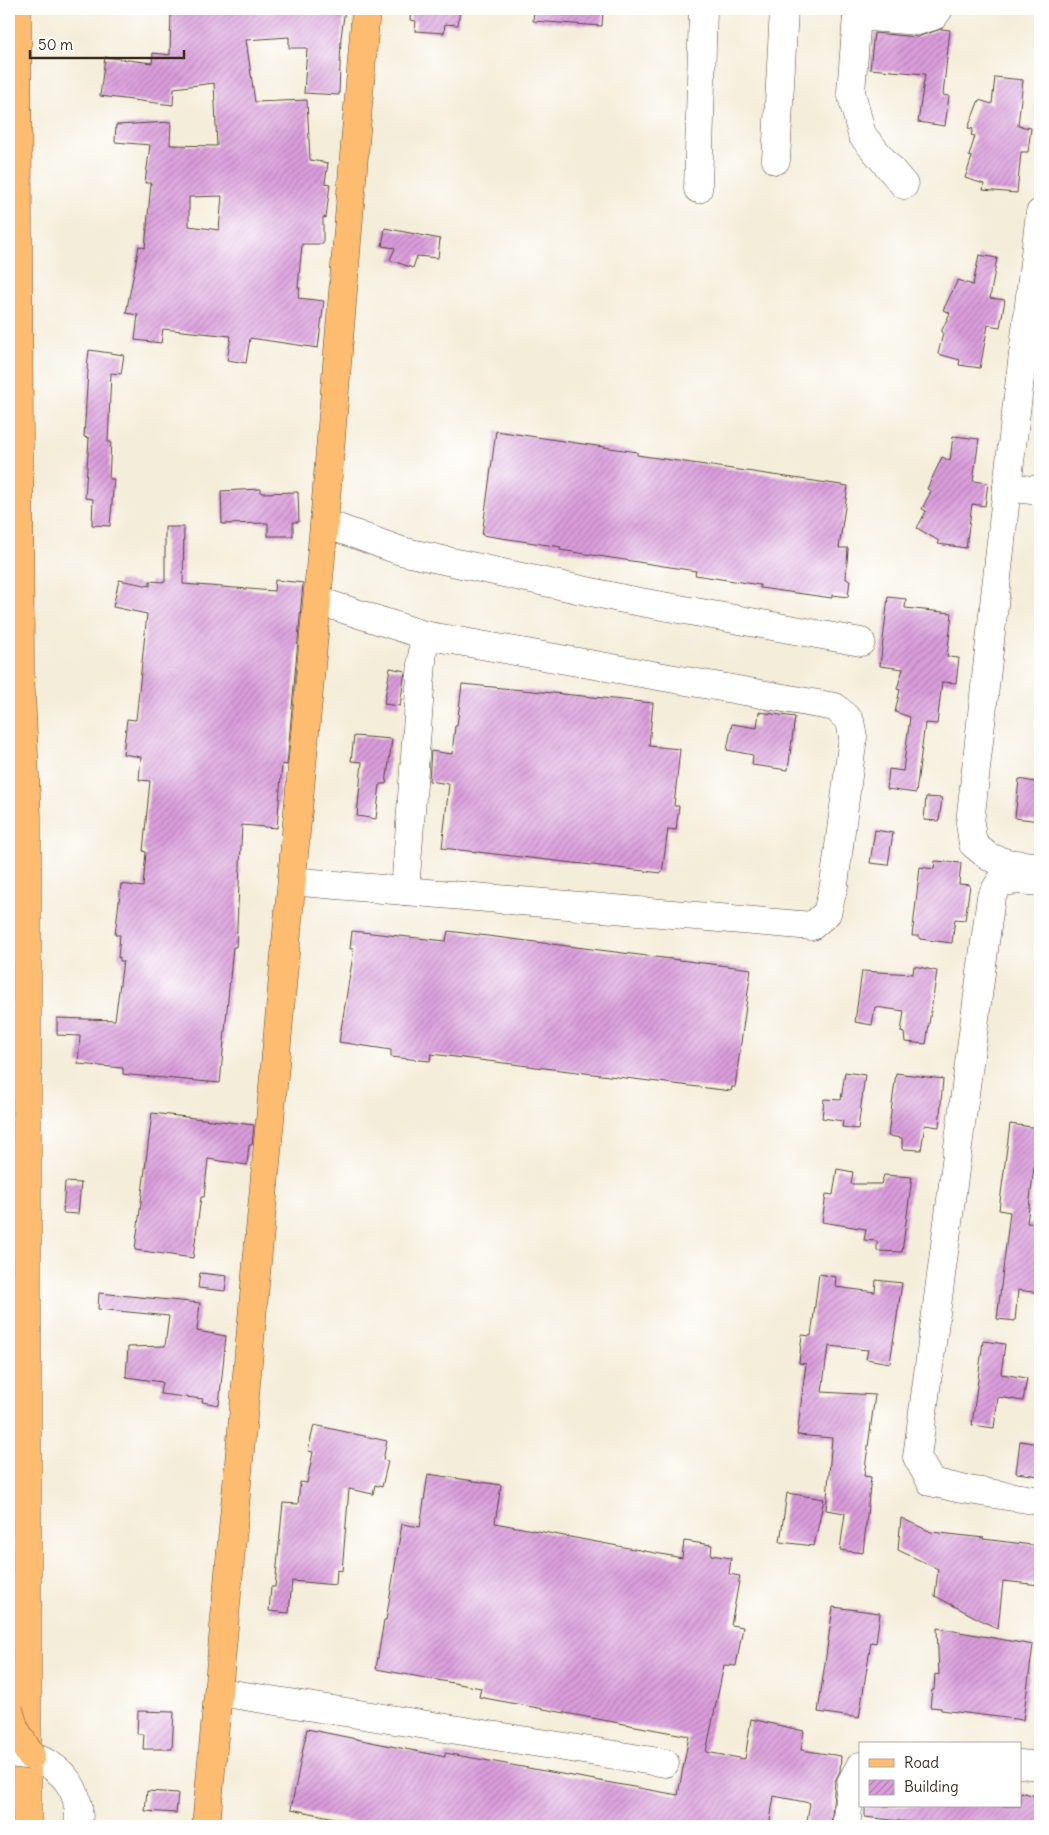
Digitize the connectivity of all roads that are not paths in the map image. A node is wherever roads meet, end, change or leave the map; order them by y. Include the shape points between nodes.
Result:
1 (17, 9) edge
2 (366, 9) edge
3 (378, 9) edge
4 (703, 9) edge
5 (784, 9) edge
6 (939, 9) edge
7 (857, 12) edge
8 (776, 160) dead end
9 (904, 185) dead end
10 (698, 189) dead end
11 (1040, 214) edge
12 (1007, 487) junction
13 (1040, 491) edge
14 (335, 527) junction
15 (328, 604) junction
16 (424, 635) junction
17 (862, 642) dead end
18 (1040, 866) edge
19 (302, 882) junction
20 (1040, 882) edge
21 (405, 891) junction
22 (1040, 1501) edge
23 (232, 1694) junction
24 (9, 1710) edge
25 (20, 1755) edge
26 (664, 1763) dead end
27 (1022, 1764) edge
28 (1040, 1766) edge
29 (859, 1768) edge
30 (27, 1826) edge
31 (78, 1826) edge
32 (206, 1826) edge
33 (220, 1826) edge
34 (846, 1826) edge

1 - 30 main road via 20,673 27,816
2 - 32 main road via 324,524
3 - 14 main road
4 - 10 street
5 - 8 street
6 - 7 street via 934,16 918,21
7 - 9 street via 851,92 862,135
11 - 12 street
12 - 13 street
12 - 18 street via 970,823 972,844 989,857
14 - 15 main road
14 - 17 street via 401,551 624,599
15 - 16 street
15 - 19 main road
16 - 21 street
16 - 21 street via 836,707 850,721 852,738 834,885 827,913 812,926
19 - 21 street
19 - 23 main road
20 - 22 street via 1000,882 991,897 917,1458 931,1482
23 - 26 street
23 - 33 main road
24 - 25 main road, bridge
25 - 31 street via 50,1764 62,1773 76,1797 80,1815
27 - 28 street
29 - 34 street via 851,1783

